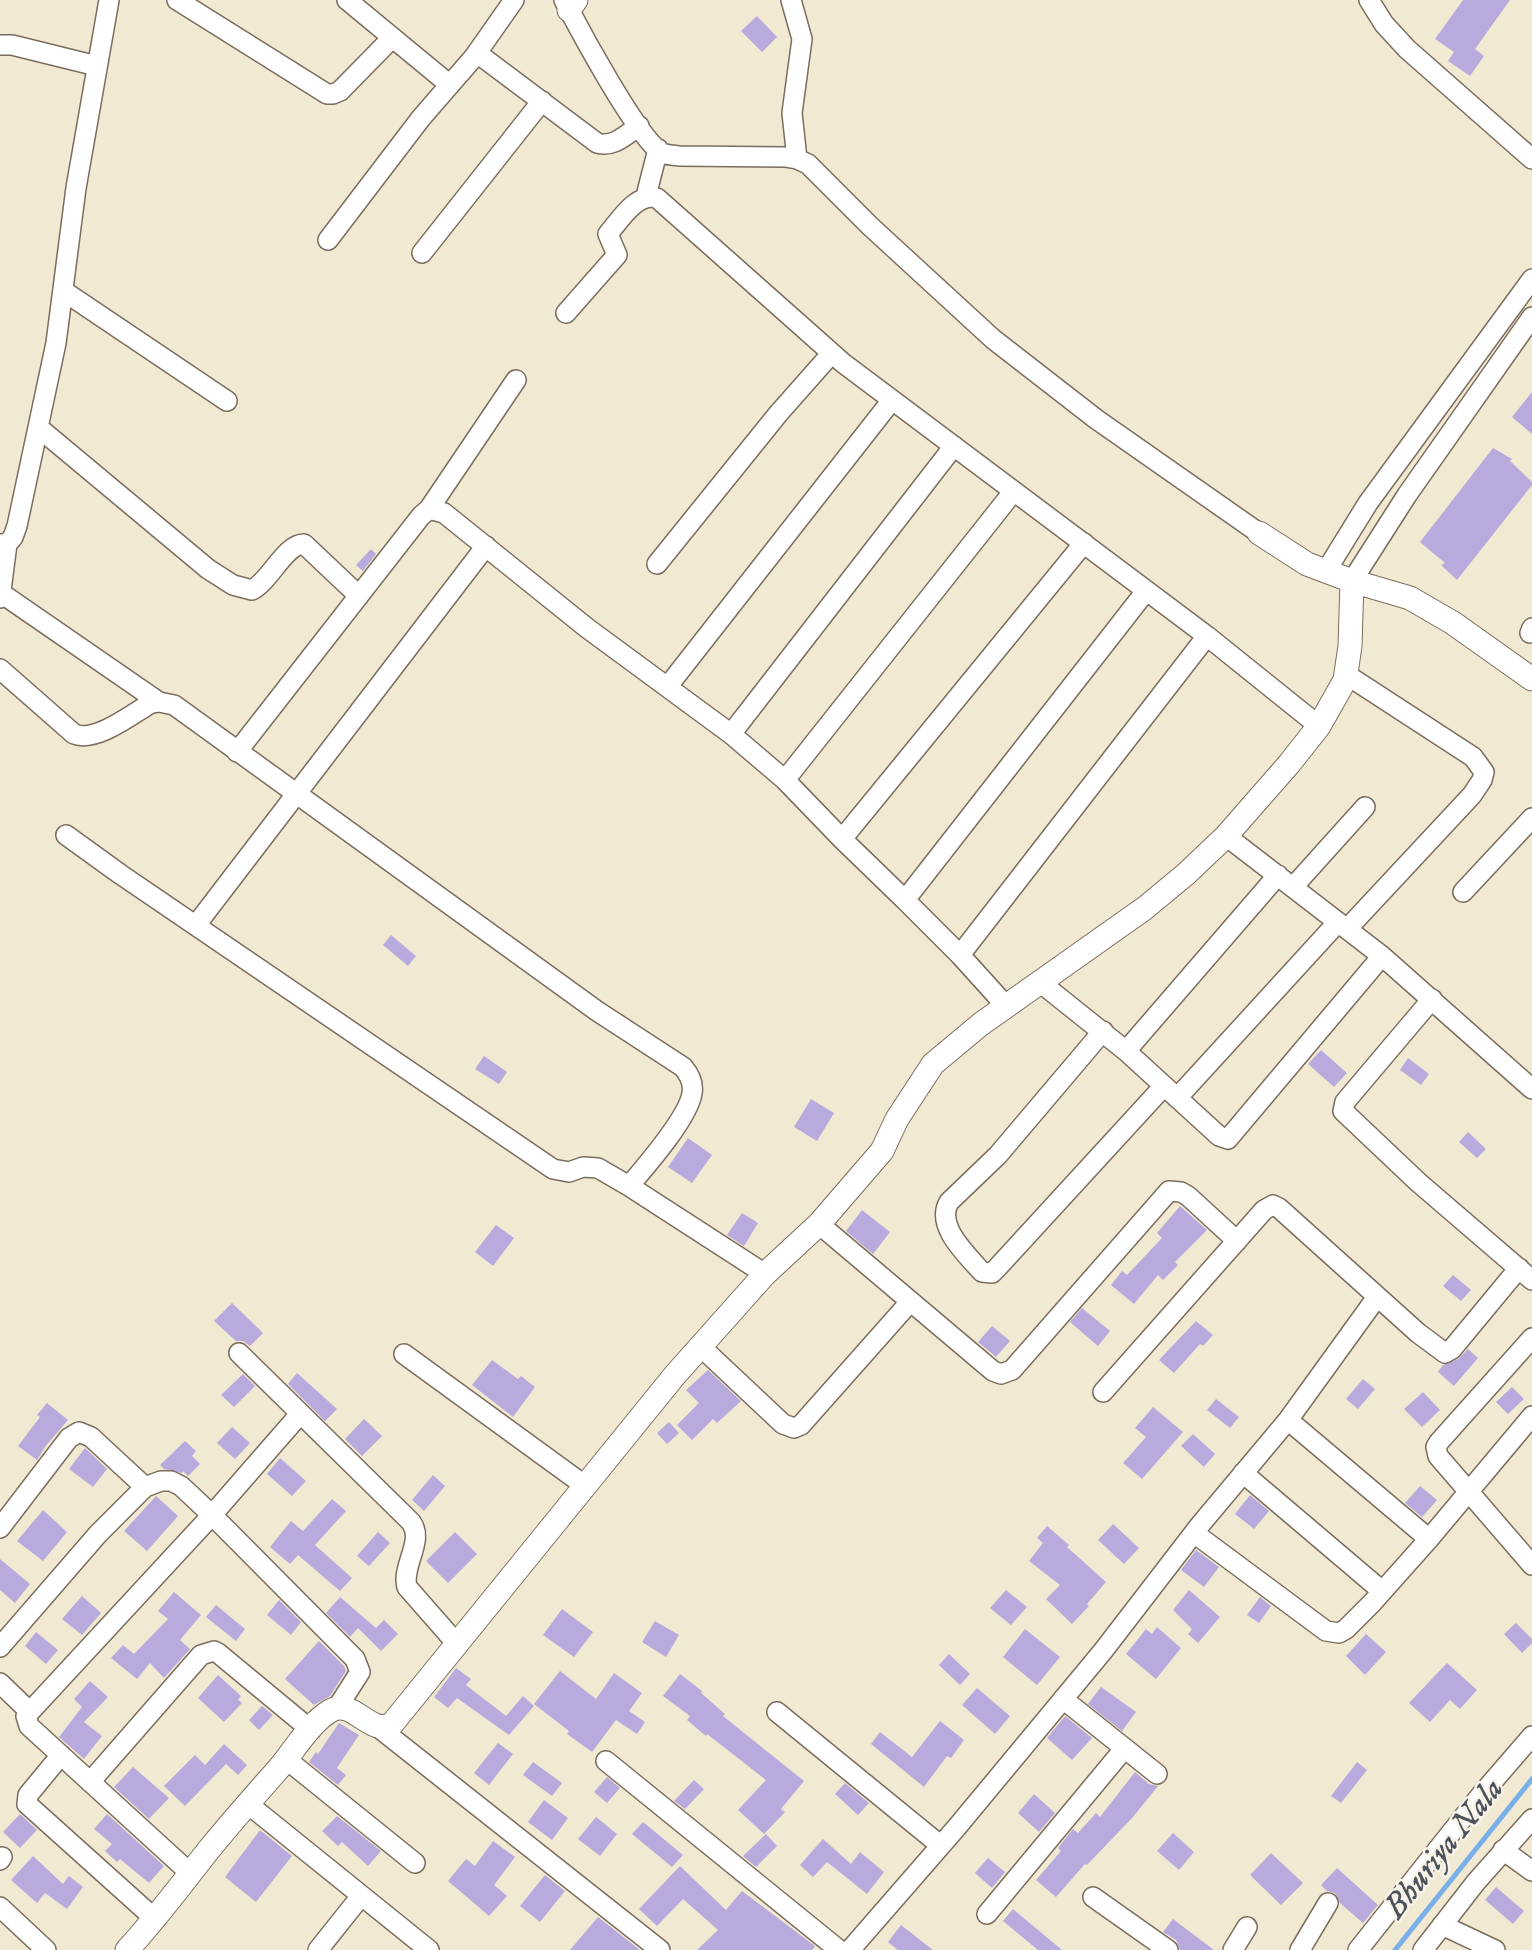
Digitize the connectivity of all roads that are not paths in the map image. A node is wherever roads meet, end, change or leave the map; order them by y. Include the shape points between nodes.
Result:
1 (108, 0) edge
2 (177, 0) edge
3 (347, 0) edge
4 (514, 0) edge
5 (790, 0) edge
6 (1369, 0) edge
7 (570, 3) edge
8 (392, 38) junction
9 (0, 45) edge
10 (477, 53) junction
11 (97, 66) junction
12 (450, 85) junction
13 (542, 101) junction
14 (639, 127) junction
15 (658, 149) junction
16 (797, 159) junction
17 (1532, 159) edge
18 (646, 196) junction
19 (328, 240) dead end
20 (422, 253) dead end
21 (1532, 279) edge
22 (65, 292) junction
23 (566, 313) dead end
24 (1532, 317) edge
25 (831, 354) junction
26 (516, 380) dead end
27 (892, 400) junction
28 (227, 401) dead end
29 (39, 428) junction
30 (954, 446) junction
31 (1013, 492) junction
32 (429, 509) junction
33 (1259, 533) joint
34 (1084, 543) junction
35 (3, 544) edge
36 (486, 546) junction
37 (657, 564) dead end
38 (1317, 568) junction
39 (1352, 581) junction
40 (1146, 591) junction
41 (0, 595) edge
42 (359, 596) junction
43 (1207, 636) junction
44 (0, 669) edge
45 (1347, 675) junction
46 (1532, 679) edge
47 (668, 686) junction
48 (159, 702) junction
49 (1319, 726) junction
50 (731, 734) junction
51 (237, 752) junction
52 (785, 780) junction
53 (297, 794) junction
54 (1365, 807) dead end
55 (1532, 818) edge
56 (66, 835) dead end
57 (1226, 836) junction
58 (842, 839) junction
59 (1285, 881) junction
60 (1463, 892) dead end
61 (905, 900) junction
62 (196, 925) junction
63 (1343, 925) junction
64 (960, 955) junction
65 (1382, 956) junction
66 (1041, 983) junction
67 (1432, 999) junction
68 (1007, 1007) junction
69 (1103, 1031) junction
70 (1126, 1051) junction
71 (1532, 1089) edge
72 (1171, 1092) junction
73 (629, 1186) junction
74 (819, 1224) junction
75 (1237, 1241) junction
76 (765, 1274) junction
77 (1525, 1274) edge
78 (1377, 1297) junction
79 (910, 1302) junction
80 (1532, 1338) edge
81 (700, 1346) junction
82 (239, 1353) dead end
83 (404, 1354) dead end
84 (1103, 1392) dead end
85 (300, 1414) junction
86 (1532, 1416) edge
87 (1288, 1420) junction
88 (1243, 1472) junction
89 (584, 1485) junction
90 (145, 1488) junction
91 (1469, 1491) junction
92 (212, 1515) junction
93 (0, 1528) edge
94 (1194, 1533) junction
95 (1429, 1539) junction
96 (1532, 1564) edge
97 (1382, 1591) junction
98 (457, 1644) junction
99 (0, 1647) edge
100 (0, 1683) edge
101 (1063, 1699) junction
102 (337, 1708) junction
103 (29, 1712) junction
104 (777, 1712) dead end
105 (378, 1727) junction
106 (311, 1730) junction
107 (1532, 1736) edge
108 (1124, 1749) junction
109 (61, 1755) junction
110 (286, 1759) junction
111 (606, 1761) dead end
112 (1157, 1774) dead end
113 (90, 1782) junction
114 (248, 1804) junction
115 (1532, 1819) edge
116 (940, 1846) junction
117 (1503, 1850) junction
118 (415, 1864) dead end
119 (1532, 1871) edge
120 (190, 1873) junction
121 (361, 1896) junction
122 (1093, 1897) dead end
123 (1328, 1903) dead end
124 (0, 1907) edge
125 (987, 1914) dead end
126 (155, 1919) junction
127 (1442, 1925) junction
128 (1247, 1927) dead end
129 (46, 1950) edge
130 (127, 1950) edge
131 (318, 1950) edge
132 (429, 1950) edge
133 (660, 1950) edge
134 (839, 1950) edge
135 (850, 1950) edge
136 (1168, 1950) edge
137 (1233, 1950) edge
138 (1300, 1950) edge
139 (1358, 1950) edge
140 (1423, 1950) edge
141 (1495, 1950) edge

1 - 11 street
2 - 8 street via 327,94 340,91
3 - 8 street
4 - 10 street
5 - 16 street via 802,39 792,113
6 - 17 street via 1391,33
7 - 14 street via 585,40
8 - 12 street
9 - 11 street
10 - 12 street
10 - 13 street
11 - 22 street via 76,188
12 - 19 street
13 - 14 street via 602,145
13 - 20 street
14 - 15 street
15 - 16 street via 679,156
15 - 18 street
16 - 33 street via 823,177 1021,362
18 - 23 street via 608,234 617,255
18 - 25 street via 657,198
21 - 38 street
22 - 28 street
22 - 29 street
24 - 39 street
25 - 27 street
25 - 37 street
26 - 32 street
27 - 30 street
27 - 47 street
29 - 35 street via 17,526 13,537
29 - 42 street via 233,585 252,590 260,586 293,547 304,544
30 - 31 street
30 - 50 street
31 - 34 street
31 - 52 street
32 - 36 street via 444,513
32 - 42 street
33 - 38 street
34 - 40 street
34 - 58 street
35 - 41 street
36 - 47 street
36 - 53 street
38 - 39 street
39 - 45 street
39 - 46 street via 1410,598
40 - 43 street
40 - 61 street
41 - 48 street
42 - 51 street
43 - 49 street
43 - 64 street
44 - 48 street via 80,737 95,735
45 - 49 street
45 - 63 street via 1473,757 1484,772 1472,795
47 - 50 street
48 - 51 street via 174,705
49 - 57 street
50 - 52 street
51 - 53 street
52 - 58 street
53 - 62 street
53 - 73 street via 597,1011 683,1067 692,1084 686,1109
54 - 59 street
55 - 60 street
56 - 62 street
57 - 59 street
57 - 66 street via 1145,908
58 - 61 street
59 - 63 street
59 - 70 street
61 - 64 street
62 - 73 street via 553,1169 598,1168
63 - 65 street
63 - 72 street
64 - 68 street
65 - 67 street
65 - 72 street via 1228,1139
66 - 68 street
66 - 69 street
67 - 71 street
67 - 77 street via 1345,1102 1343,1111
68 - 74 street via 933,1063 882,1151
69 - 70 street
69 - 72 street via 998,1155 944,1210 947,1225 982,1272 998,1268
70 - 72 street
73 - 76 street
74 - 76 street
74 - 79 street
75 - 78 street via 1273,1205
75 - 79 street via 1188,1196 1168,1191 1005,1373 993,1371
75 - 84 street
76 - 81 street
77 - 78 street via 1449,1352 1440,1351
78 - 87 street
79 - 81 street via 794,1428 783,1424
80 - 91 street via 1436,1447 1438,1456
81 - 89 street
82 - 85 street
83 - 89 street
85 - 92 street
85 - 98 street via 415,1527 407,1587
86 - 91 street
87 - 88 street
87 - 95 street
88 - 94 street
88 - 97 street
89 - 98 street
90 - 92 street via 172,1481
90 - 93 street via 91,1437 79,1432 69,1438
90 - 99 street
91 - 95 street
91 - 96 street
92 - 102 street via 359,1665 357,1679
92 - 103 street
94 - 97 street via 1332,1634 1346,1629
94 - 101 street
95 - 97 street
98 - 105 street via 392,1724
100 - 103 street
101 - 108 street
101 - 116 street
102 - 105 street
102 - 106 street
103 - 109 street via 29,1726
104 - 116 street
105 - 133 street
106 - 110 street
106 - 113 street via 218,1653 207,1652
107 - 139 street
108 - 112 street
108 - 125 street
109 - 113 street
109 - 126 street via 28,1795 27,1804
110 - 114 street
110 - 118 street
111 - 134 street
113 - 120 street
114 - 120 street
114 - 121 street
115 - 117 street
116 - 135 street
117 - 119 street
117 - 127 street
120 - 126 street
121 - 131 street
121 - 132 street
122 - 136 street
123 - 138 street
124 - 129 street
126 - 130 street
127 - 140 street
127 - 141 street
128 - 137 street

